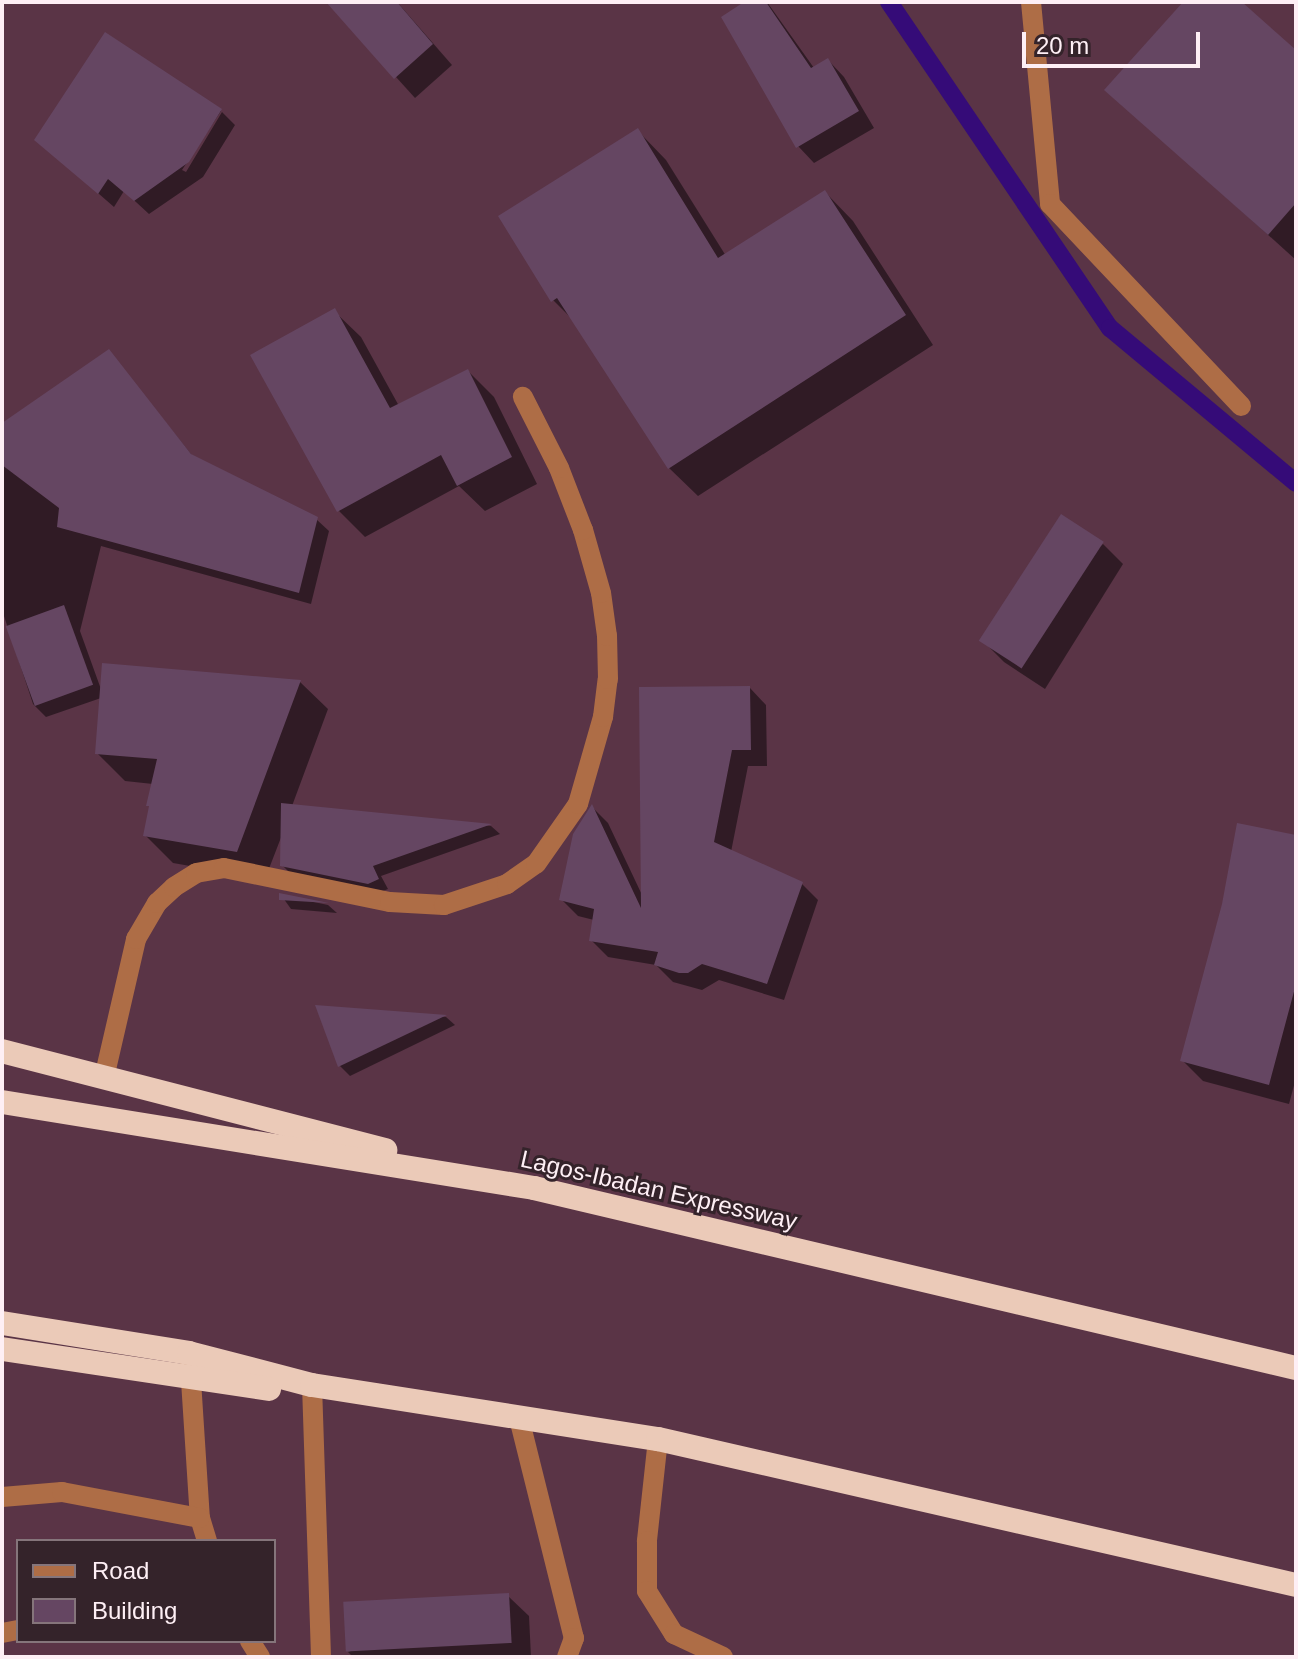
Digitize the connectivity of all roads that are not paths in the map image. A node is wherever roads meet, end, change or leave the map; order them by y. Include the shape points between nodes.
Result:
1 (1031, 2) edge
2 (523, 397) dead end
3 (1241, 406) dead end
4 (2, 1051) edge
5 (104, 1078) junction
6 (2, 1102) edge
7 (534, 1188) junction
8 (2, 1323) edge
9 (2, 1349) edge
10 (190, 1364) junction
11 (1296, 1368) edge
12 (312, 1385) junction
13 (519, 1418) junction
14 (658, 1439) junction
15 (2, 1497) edge
16 (200, 1518) junction
17 (206, 1539) edge
18 (1296, 1585) edge
19 (321, 1657) edge
20 (567, 1657) edge
21 (723, 1657) edge

1 - 3 street via 1050,204
2 - 5 street via 583,530 607,636 603,717 578,804 536,864 507,884 444,905 390,902 224,868 196,873 157,903 136,939
4 - 5 highway
5 - 7 highway
6 - 7 highway, Lagos-Ibadan Expressway
7 - 11 highway, Lagos-Ibadan Expressway
8 - 10 highway
9 - 10 highway
10 - 12 highway via 270,1389
10 - 16 street
12 - 13 highway
12 - 19 street
13 - 14 highway
13 - 20 street via 574,1638
14 - 18 highway
14 - 21 street via 647,1591 674,1634
15 - 16 street via 62,1492
16 - 17 street

